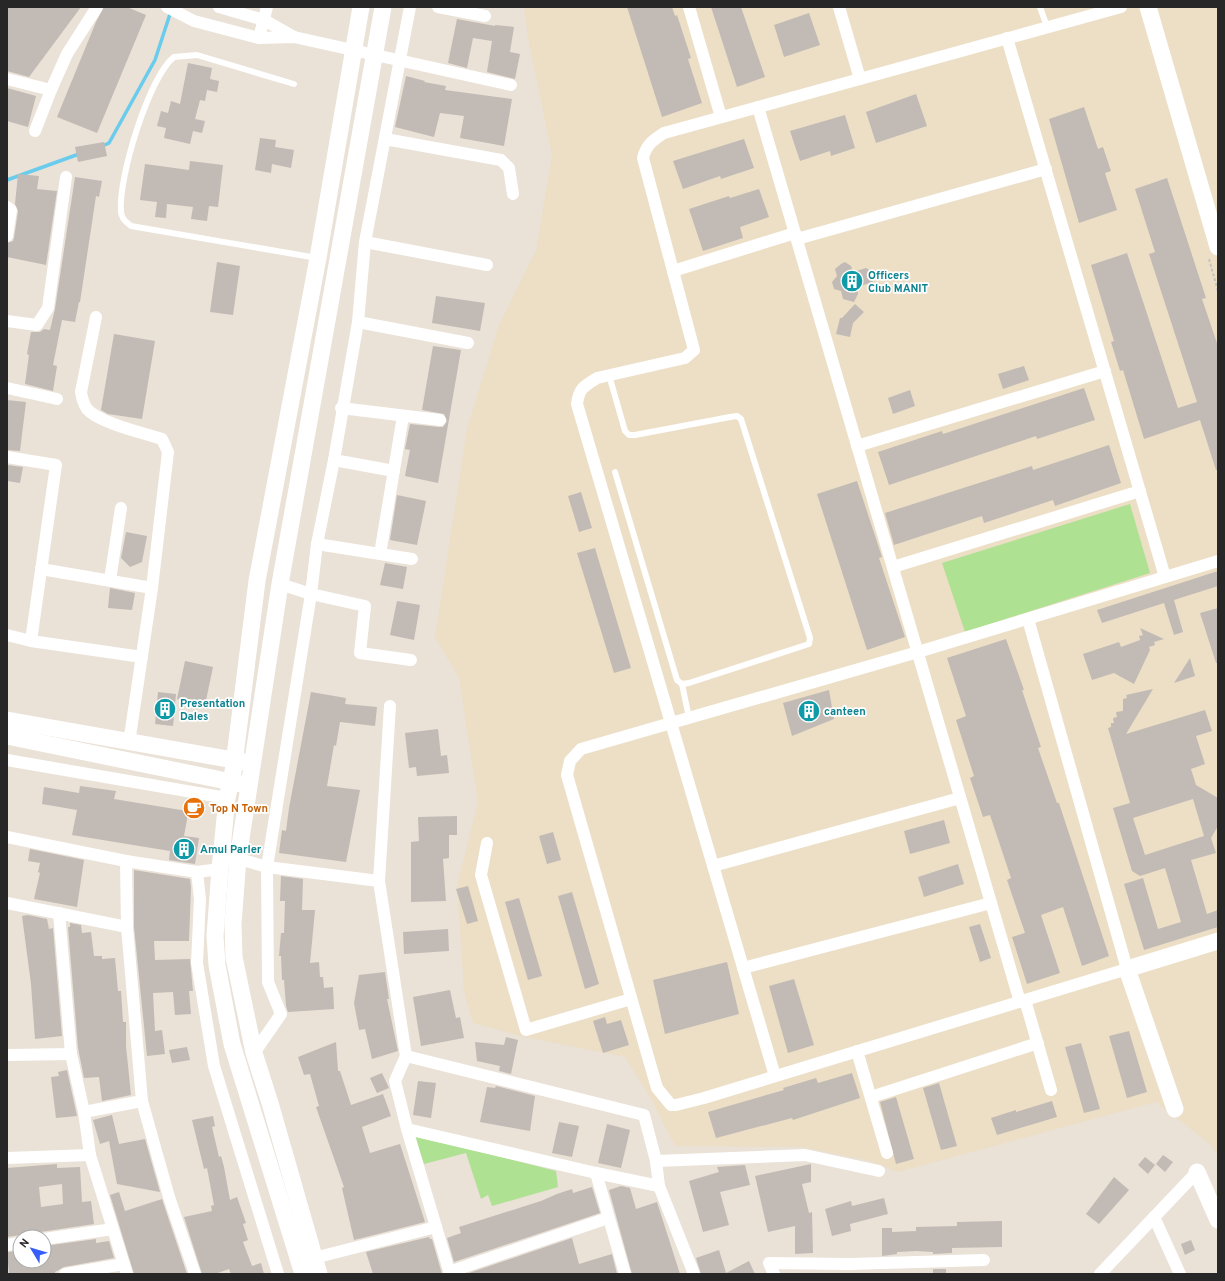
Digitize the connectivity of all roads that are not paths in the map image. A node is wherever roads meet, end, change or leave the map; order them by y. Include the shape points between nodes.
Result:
1 (98, 7) edge
2 (219, 7) edge
3 (267, 7) edge
4 (361, 7) edge
5 (383, 7) edge
6 (410, 7) edge
7 (438, 7) edge
8 (690, 7) edge
9 (839, 7) edge
10 (1040, 7) edge
11 (1121, 7) edge
12 (1148, 7) edge
13 (172, 10) edge
14 (485, 16) dead end
15 (264, 20) junction
16 (1047, 28) junction
17 (294, 37) junction
18 (259, 38) junction
19 (1007, 38) junction
20 (354, 50) junction
21 (376, 54) junction
22 (399, 61) junction
23 (860, 79) junction
24 (7, 80) edge
25 (294, 84) dead end
26 (511, 85) dead end
27 (51, 90) junction
28 (758, 107) junction
29 (721, 117) junction
30 (35, 131) dead end
31 (385, 139) junction
32 (1046, 169) junction
33 (66, 177) dead end
34 (513, 194) dead end
35 (7, 207) edge
36 (7, 236) edge
37 (796, 236) junction
38 (365, 242) junction
39 (1218, 247) edge
40 (318, 258) junction
41 (488, 265) dead end
42 (673, 271) junction
43 (96, 317) dead end
44 (7, 321) edge
45 (358, 322) junction
46 (468, 343) dead end
47 (1105, 370) junction
48 (609, 376) junction
49 (7, 388) edge
50 (57, 399) dead end
51 (341, 408) junction
52 (403, 416) junction
53 (440, 420) dead end
54 (857, 446) junction
55 (7, 457) edge
56 (334, 460) junction
57 (394, 471) junction
58 (615, 472) dead end
59 (1140, 491) junction
60 (121, 508) dead end
61 (317, 544) junction
62 (380, 554) junction
63 (412, 559) dead end
64 (1218, 561) edge
65 (892, 567) junction
66 (41, 569) junction
67 (1165, 577) junction
68 (110, 580) junction
69 (280, 584) junction
70 (152, 588) junction
71 (311, 594) junction
72 (1028, 619) junction
73 (7, 634) edge
74 (31, 641) junction
75 (918, 652) junction
76 (142, 657) junction
77 (412, 660) dead end
78 (682, 684) junction
79 (390, 706) dead end
80 (689, 718) junction
81 (7, 720) edge
82 (671, 723) junction
83 (7, 736) edge
84 (129, 743) junction
85 (7, 760) edge
86 (234, 761) junction
87 (252, 762) junction
88 (249, 785) junction
89 (229, 790) junction
90 (960, 798) junction
91 (7, 836) edge
92 (487, 843) dead end
93 (126, 861) junction
94 (226, 861) junction
95 (713, 866) junction
96 (267, 867) junction
97 (198, 872) junction
98 (379, 881) junction
99 (7, 903) edge
100 (991, 903) junction
101 (59, 913) junction
102 (127, 927) junction
103 (1218, 941) edge
104 (743, 968) junction
105 (1127, 969) junction
106 (631, 999) junction
107 (1022, 1001) junction
108 (1038, 1043) junction
109 (857, 1051) junction
110 (254, 1053) junction
111 (71, 1054) junction
112 (7, 1055) edge
113 (406, 1056) junction
114 (775, 1076) junction
115 (1051, 1090) dead end
116 (871, 1096) junction
117 (142, 1101) junction
118 (1175, 1109) dead end
119 (84, 1112) junction
120 (407, 1129) junction
121 (887, 1153) dead end
122 (90, 1155) junction
123 (7, 1158) edge
124 (656, 1161) junction
125 (879, 1171) dead end
126 (1197, 1172) joint
127 (596, 1173) junction
128 (659, 1186) junction
129 (1154, 1217) junction
130 (608, 1218) junction
131 (1218, 1220) edge
132 (436, 1227) junction
133 (112, 1229) junction
134 (52, 1238) edge
135 (984, 1260) dead end
136 (317, 1266) edge
137 (126, 1269) edge
138 (851, 1269) edge
139 (450, 1273) edge
140 (65, 1274) edge
141 (195, 1274) edge
142 (278, 1274) edge
143 (303, 1274) edge
144 (626, 1274) edge
145 (694, 1274) edge
146 (774, 1274) edge
147 (1100, 1274) edge
148 (1180, 1274) edge

1 - 27 street via 67,54
2 - 15 street
3 - 15 street
4 - 20 main road
5 - 21 main road
6 - 22 street
7 - 14 street
8 - 29 street
9 - 23 street
10 - 16 lane
11 - 16 street
12 - 39 main road
13 - 18 street via 194,21
15 - 17 street
15 - 18 street
16 - 19 street
17 - 18 street
17 - 20 street
19 - 23 street
19 - 32 street
20 - 21 street
20 - 40 main road
21 - 22 street
21 - 69 main road
22 - 26 street
22 - 31 street
23 - 28 street
24 - 27 street
25 - 40 lane via 197,55 174,57 162,69 136,130 124,175 121,212 124,221 131,226
27 - 30 street
28 - 29 street
28 - 37 street
29 - 42 street via 664,133 645,148 643,158
31 - 34 street via 501,160 509,168
31 - 38 street
32 - 37 street
32 - 47 street
33 - 44 street via 48,308 37,325
35 - 36 street via 11,210
37 - 42 street
37 - 54 street
38 - 41 street
38 - 45 street
40 - 86 main road via 257,581
42 - 48 street via 694,350 684,358
43 - 70 street via 82,402 101,419 162,439 168,452
45 - 46 street
45 - 51 street
47 - 54 street
47 - 59 street
48 - 78 lane via 625,431 629,435 730,417 737,416 741,419 810,638 809,644 689,684
48 - 82 street via 597,378 586,384 578,392 577,404
49 - 50 street
51 - 52 street
51 - 56 street
52 - 53 street
52 - 57 street
54 - 65 street
55 - 66 street via 56,465
56 - 57 street
56 - 61 street
57 - 62 street
58 - 78 lane via 677,680
59 - 65 street
59 - 67 street
60 - 68 street
61 - 62 street
61 - 71 street
62 - 63 street
64 - 67 street
65 - 75 street
66 - 68 street
66 - 74 street
67 - 72 street
68 - 70 street
69 - 71 street
69 - 87 main road
70 - 76 street
71 - 77 street via 365,606 360,653
71 - 96 street
72 - 75 street
72 - 105 street
73 - 74 street
74 - 76 street
75 - 80 street
75 - 90 street
76 - 84 street
78 - 80 lane
79 - 98 street
80 - 82 street
81 - 84 main road
82 - 95 street
82 - 106 street via 581,749 570,761 567,775
83 - 89 main road
84 - 86 main road
85 - 89 street
86 - 87 main road
86 - 89 main road
87 - 88 main road
88 - 89 main road
88 - 94 main road
89 - 94 main road
90 - 95 street
90 - 100 street
91 - 93 street
92 - 106 street via 481,875 526,1030
93 - 97 street
93 - 102 street
94 - 96 street
94 - 97 street
94 - 110 main road via 234,957
94 - 143 main road via 215,936 232,1044
95 - 104 street
96 - 98 street
96 - 110 street via 268,982 280,1014
97 - 142 street via 200,899 197,963 214,1066
98 - 113 street
99 - 101 street
100 - 104 street
100 - 107 street
101 - 102 street
101 - 111 street
102 - 117 street
103 - 105 main road
104 - 114 street
105 - 107 street
105 - 118 main road
106 - 114 street via 657,1088 671,1105 704,1098
107 - 108 street
107 - 109 street
108 - 115 street
108 - 116 street
109 - 114 street
109 - 116 street
110 - 136 main road
111 - 112 street
111 - 119 street
113 - 120 street via 395,1081
113 - 124 street via 644,1115
116 - 121 street
117 - 119 street
117 - 141 street via 169,1197
119 - 122 street
120 - 127 street
120 - 132 street
122 - 123 street
122 - 133 street
124 - 125 street via 805,1155
124 - 128 street
126 - 129 street
126 - 131 main road
127 - 128 street
127 - 130 street
128 - 145 street
129 - 147 street
129 - 148 street
130 - 139 street
130 - 144 street
132 - 136 street
132 - 139 street
133 - 134 street
133 - 137 street
135 - 138 street
137 - 140 street
138 - 146 street via 769,1263

